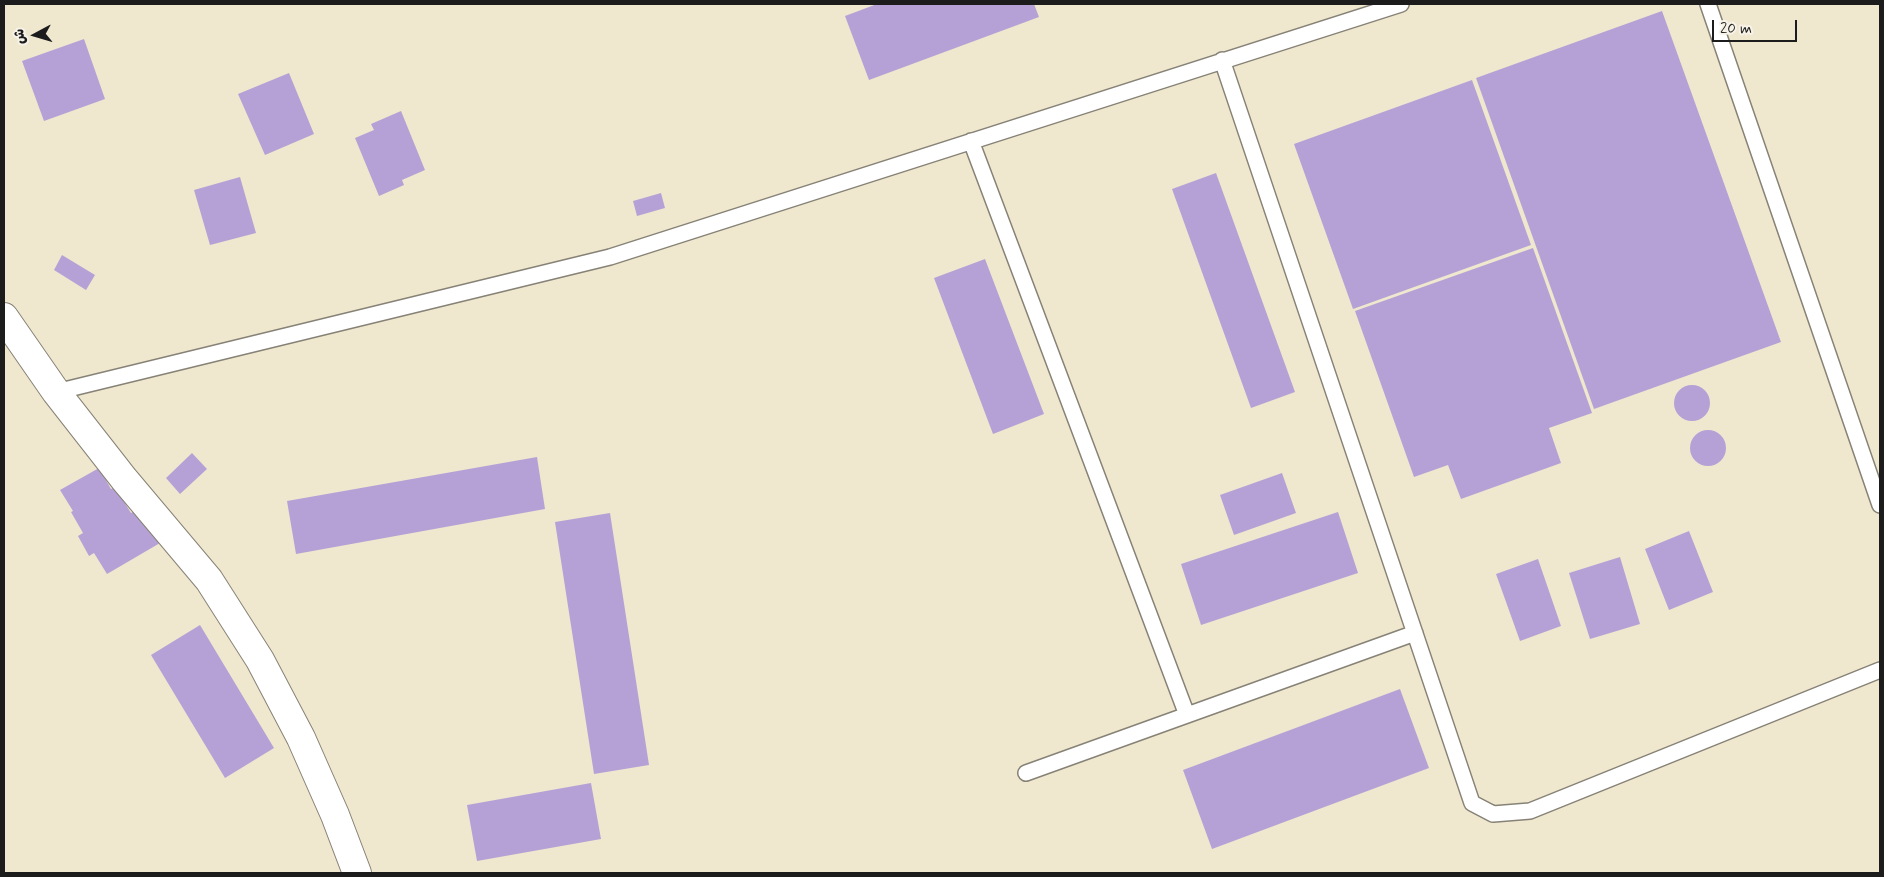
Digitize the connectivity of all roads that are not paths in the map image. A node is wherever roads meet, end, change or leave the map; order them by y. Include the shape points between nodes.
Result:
1 (1402, 4) edge
2 (1708, 4) edge
3 (1222, 60) junction
4 (971, 141) junction
5 (4, 319) edge
6 (56, 392) junction
7 (1880, 505) edge
8 (1415, 633) junction
9 (1880, 670) edge
10 (1187, 715) junction
11 (1026, 773) dead end
12 (357, 873) edge

1 - 3 lane
2 - 7 lane
3 - 4 lane
3 - 8 lane
4 - 6 lane via 610,257
4 - 10 lane
5 - 6 street
6 - 12 street via 209,580 260,660 312,764
8 - 9 lane via 1472,803 1493,814 1530,811
8 - 10 lane
10 - 11 lane

